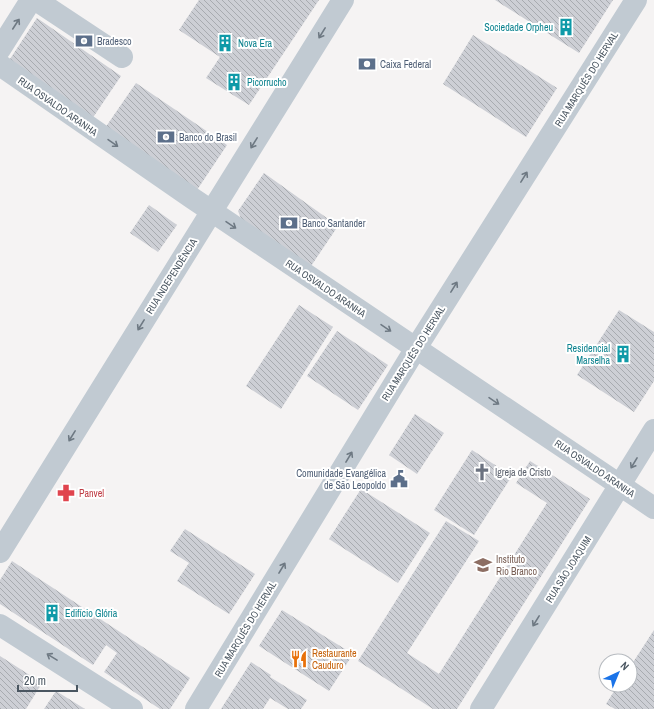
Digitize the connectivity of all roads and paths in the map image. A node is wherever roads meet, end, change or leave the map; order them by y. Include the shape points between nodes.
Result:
1 (31, 0) edge
2 (36, 0) edge
3 (343, 0) edge
4 (636, 0) edge
5 (0, 49) edge
6 (122, 57) dead end
7 (0, 65) edge
8 (211, 211) junction
9 (416, 348) junction
10 (654, 430) edge
11 (620, 485) junction
12 (654, 508) edge
13 (0, 552) edge
14 (0, 625) edge
15 (132, 709) edge
16 (196, 709) edge
17 (481, 709) edge

5 -> 1 street
2 - 6 street
3 -> 8 street, RUA INDEPENDÊNCIA
9 -> 4 street, RUA MARQUÊS DO HERVAL
7 -> 8 street, RUA OSVALDO ARANHA
8 -> 9 street, RUA OSVALDO ARANHA
8 -> 13 street, RUA INDEPENDÊNCIA
9 -> 11 street, RUA OSVALDO ARANHA
16 -> 9 street, RUA MARQUÊS DO HERVAL
10 -> 11 street, RUA SÃO JOAQUIM
11 - 12 street, RUA OSVALDO ARANHA
11 -> 17 street, RUA SÃO JOAQUIM
15 -> 14 street

